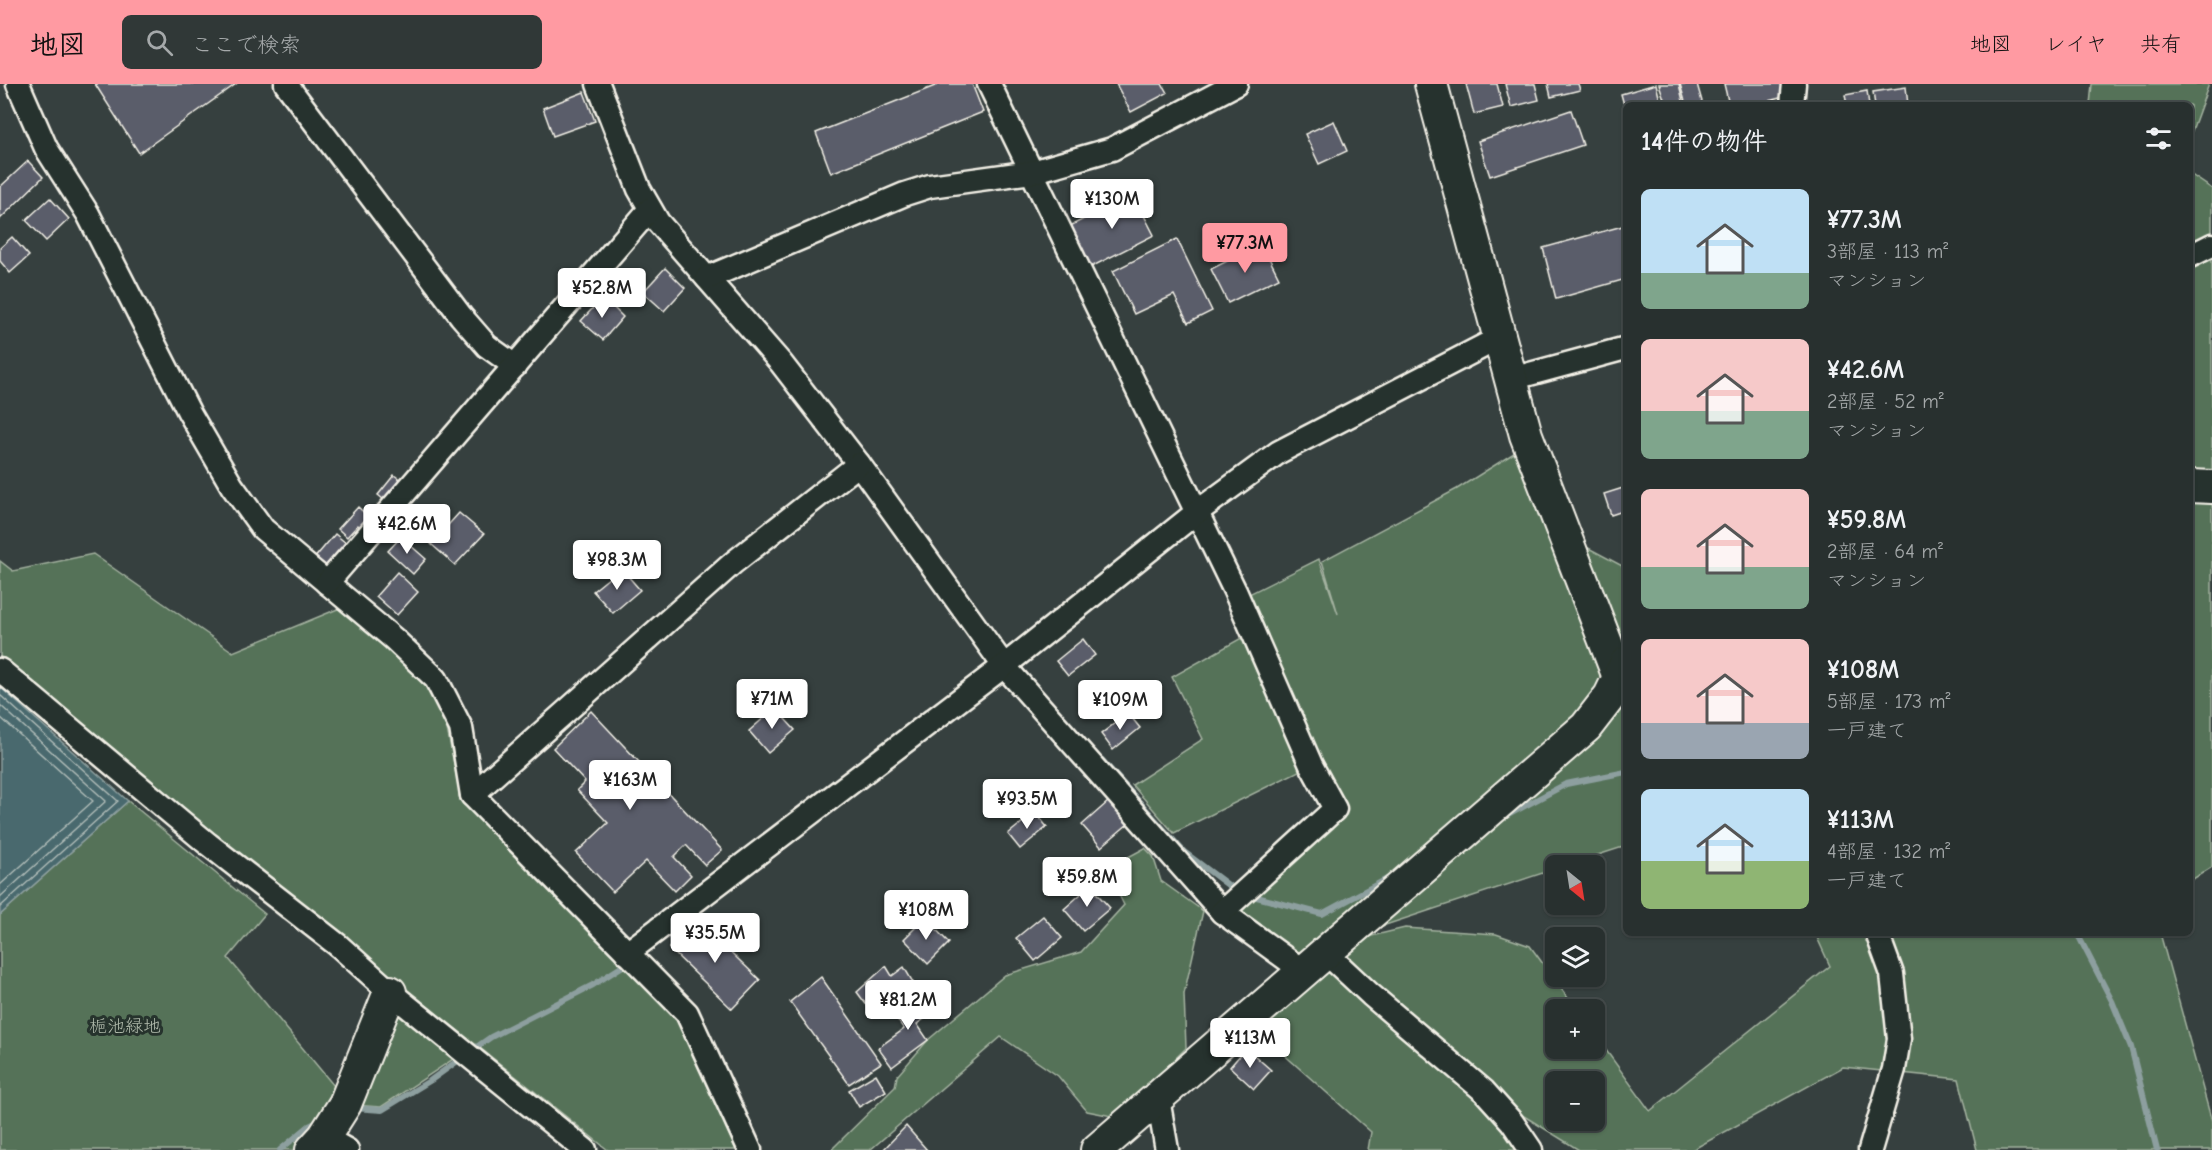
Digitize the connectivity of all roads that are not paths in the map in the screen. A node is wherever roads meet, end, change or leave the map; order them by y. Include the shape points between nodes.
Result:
1 (18, 84) edge
2 (286, 84) edge
3 (598, 84) edge
4 (989, 84) edge
5 (1236, 84) edge
6 (1431, 84) edge
7 (1794, 84) edge
8 (1792, 102) edge
9 (1032, 172) junction
10 (651, 209) junction
11 (2212, 245) edge
12 (2193, 254) edge
13 (707, 278) junction
14 (1499, 338) junction
15 (1623, 349) edge
16 (515, 366) junction
17 (1511, 379) junction
18 (859, 464) junction
19 (2193, 486) edge
20 (2212, 487) edge
21 (1197, 512) junction
22 (327, 583) junction
23 (1004, 666) junction
24 (0, 670) edge
25 (1623, 670) edge
26 (472, 795) junction
27 (1222, 912) junction
28 (1878, 936) edge
29 (627, 953) junction
30 (1315, 962) junction
31 (390, 992) junction
32 (1158, 1099) junction
33 (335, 1147) edge
34 (585, 1150) edge
35 (750, 1150) edge
36 (1097, 1150) edge
37 (1167, 1150) edge
38 (1531, 1150) edge
39 (1870, 1150) edge

1 - 22 street via 46,148 88,214 189,412 232,486 263,529
2 - 16 street via 460,316 487,346
3 - 10 street via 639,189
4 - 9 street
5 - 9 street via 1112,149
6 - 14 street
7 - 8 street
9 - 13 street via 913,191
9 - 21 street
10 - 13 street
10 - 16 street
11 - 12 street
13 - 18 street via 781,363
14 - 17 street
14 - 21 street via 1279,452
15 - 17 street
16 - 22 street
17 - 25 street via 1530,443
18 - 23 street
18 - 26 street via 733,563
19 - 20 street
21 - 23 street
21 - 27 street via 1311,765 1335,809
22 - 26 street via 436,678 461,728
23 - 27 street
23 - 29 street
24 - 31 street via 208,844 339,946
25 - 30 street via 1602,709 1586,728
26 - 29 street
27 - 30 street
28 - 39 street via 1892,974 1899,1040
29 - 35 street via 687,1013
30 - 32 street
30 - 38 street via 1371,995 1484,1091
31 - 33 street via 345,1104
31 - 34 street
32 - 36 street
32 - 37 street

